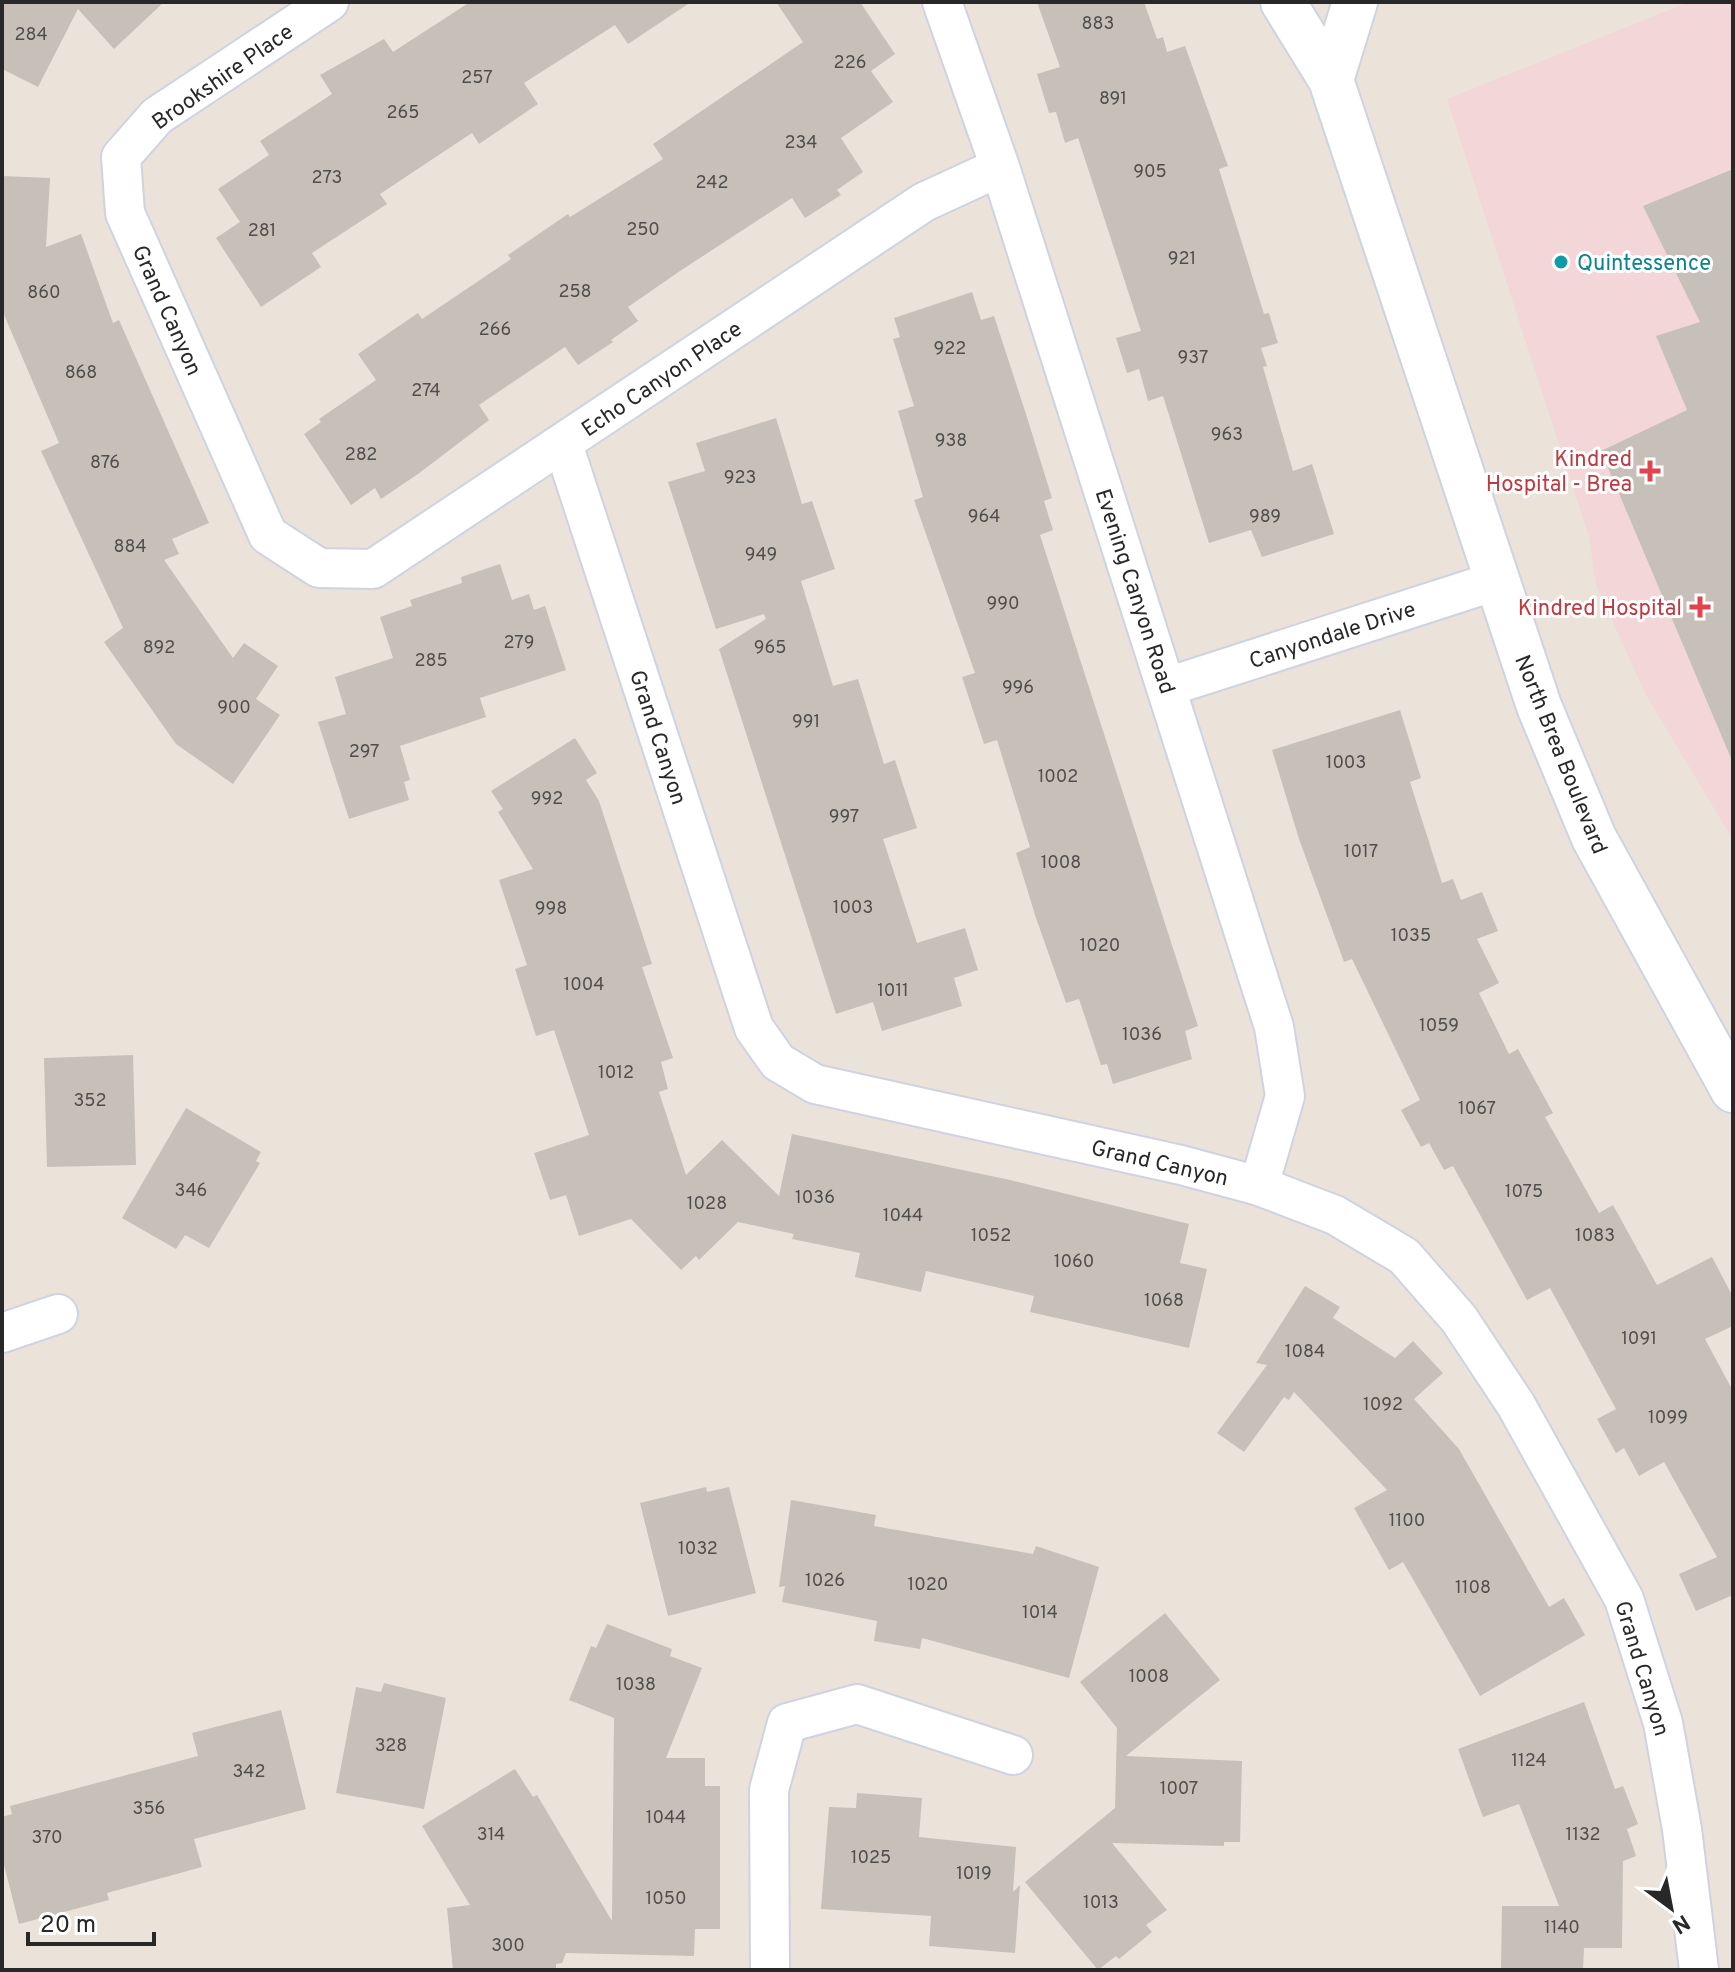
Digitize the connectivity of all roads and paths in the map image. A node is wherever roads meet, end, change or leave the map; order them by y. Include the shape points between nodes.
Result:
1 (329, 2) edge
2 (942, 2) edge
3 (1283, 2) edge
4 (1355, 2) edge
5 (1331, 80) junction
6 (121, 157) joint
7 (1000, 167) junction
8 (563, 444) junction
9 (319, 568) joint
10 (1496, 581) junction
11 (1167, 687) junction
12 (1733, 1090) edge
13 (1259, 1186) junction
14 (58, 1314) dead end
15 (2, 1333) edge
16 (1013, 1755) dead end
17 (770, 1970) edge
18 (1699, 1970) edge

1 - 6 street, Brookshire Place via 157,116
2 - 7 street, Evening Canyon Road
3 - 5 main road, North Brea Boulevard
4 - 5 main road
5 - 10 main road, North Brea Boulevard
6 - 9 street, Grand Canyon via 125,213 268,535
7 - 8 street, Echo Canyon Place via 924,202
7 - 11 street, Evening Canyon Road
8 - 9 street, Echo Canyon Place via 373,569
8 - 13 street, Grand Canyon via 754,1028 778,1062 815,1084
10 - 11 street, Canyondale Drive
10 - 12 main road, North Brea Boulevard via 1539,706 1594,838
11 - 13 street, Evening Canyon Road via 1274,1027 1285,1096
13 - 18 street, Grand Canyon via 1335,1215 1404,1256 1459,1319 1516,1405 1624,1599 1663,1723
14 - 15 street
16 - 17 street via 857,1704 787,1723 769,1790

